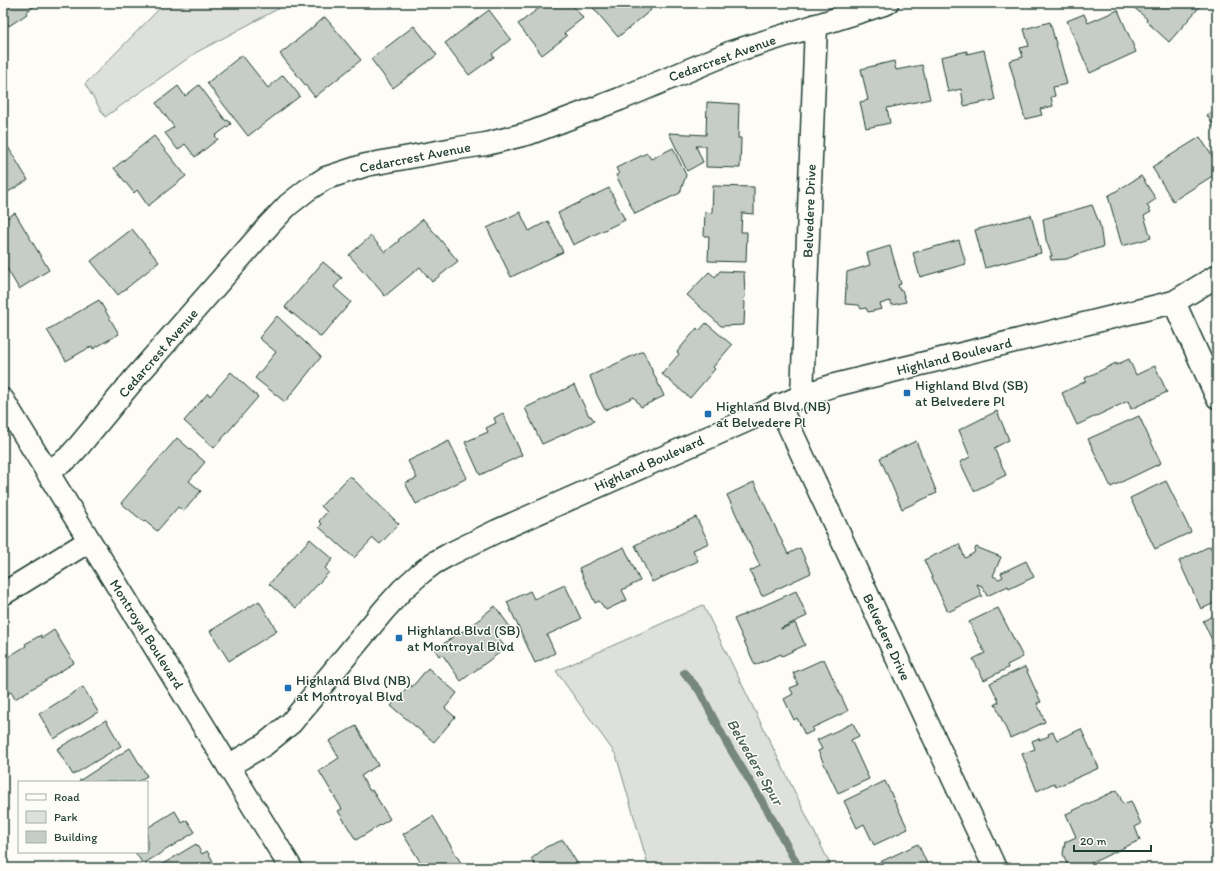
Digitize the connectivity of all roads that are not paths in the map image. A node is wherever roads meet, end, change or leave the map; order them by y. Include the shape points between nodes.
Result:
1 (887, 3) edge
2 (816, 25) junction
3 (1217, 276) edge
4 (1174, 302) junction
5 (802, 396) junction
6 (1217, 396) edge
7 (3, 400) edge
8 (779, 405) junction
9 (48, 472) junction
10 (89, 542) junction
11 (3, 594) edge
12 (228, 766) junction
13 (291, 868) edge
14 (995, 868) edge

1 - 2 street, Cedarcrest Avenue
2 - 5 street, Belvedere Drive
2 - 9 street, Cedarcrest Avenue via 732,52 530,133 486,144 366,165 326,178 306,190 269,225 79,446 68,458
3 - 4 street, Highland Boulevard
4 - 5 street, Highland Boulevard via 853,381
4 - 6 street
5 - 8 street, Highland Boulevard
7 - 9 street, Montroyal Boulevard
8 - 12 street, Highland Boulevard via 497,531 434,563 403,589 290,722 264,746
8 - 14 street, Belvedere Drive
9 - 10 street, Montroyal Boulevard
10 - 11 street
10 - 12 street, Montroyal Boulevard
12 - 13 street, Montroyal Boulevard

